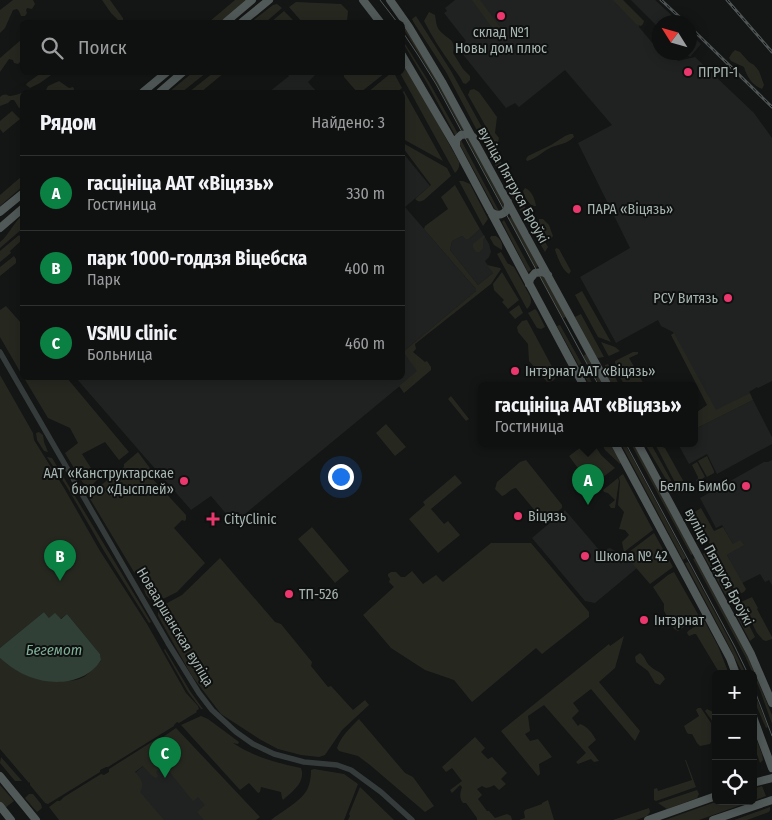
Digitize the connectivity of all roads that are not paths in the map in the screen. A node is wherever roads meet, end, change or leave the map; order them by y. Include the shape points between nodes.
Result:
1 (252, 0) edge
2 (269, 0) edge
3 (363, 0) edge
4 (390, 0) edge
5 (229, 20) edge
6 (244, 20) edge
7 (378, 20) edge
8 (404, 20) edge
9 (405, 21) edge
10 (405, 60) edge
11 (163, 75) edge
12 (180, 75) edge
13 (145, 90) edge
14 (162, 90) edge
15 (473, 137) junction
16 (456, 147) junction
17 (20, 196) edge
18 (508, 202) junction
19 (20, 211) edge
20 (0, 212) edge
21 (491, 212) junction
22 (0, 228) edge
23 (548, 275) junction
24 (529, 284) junction
25 (0, 352) edge
26 (582, 382) edge
27 (606, 382) edge
28 (617, 447) edge
29 (640, 447) edge
30 (734, 670) edge
31 (772, 703) edge
32 (757, 729) edge
33 (772, 768) edge
34 (0, 776) edge
35 (772, 778) edge
36 (757, 782) edge
37 (712, 797) edge
38 (772, 800) edge
39 (0, 806) edge
40 (11, 820) edge
41 (36, 820) edge
42 (412, 820) edge
43 (648, 820) edge
44 (713, 820) edge

1 - 5 main road
2 - 6 main road
3 - 7 main road
4 - 8 main road, вуліца Пятруся Броўкі
9 - 15 main road, вуліца Пятруся Броўкі
10 - 16 main road
11 - 13 main road
12 - 14 main road
15 - 16 main road via 461,135 456,140
15 - 18 main road, вуліца Пятруся Броўкі
16 - 21 main road
17 - 20 main road
18 - 21 main road via 504,214
18 - 23 main road, вуліца Пятруся Броўкі
19 - 22 main road
21 - 24 main road
23 - 24 main road via 535,273
23 - 27 main road, вуліца Пятруся Броўкі
24 - 26 main road
25 - 42 street, Новааршанская вуліца via 164,636 212,710 236,732 274,754 351,770
28 - 30 main road
29 - 31 main road, вуліца Пятруся Броўкі via 748,647
32 - 33 main road
34 - 41 main road
35 - 36 main road
37 - 43 main road
38 - 44 main road
39 - 40 main road

